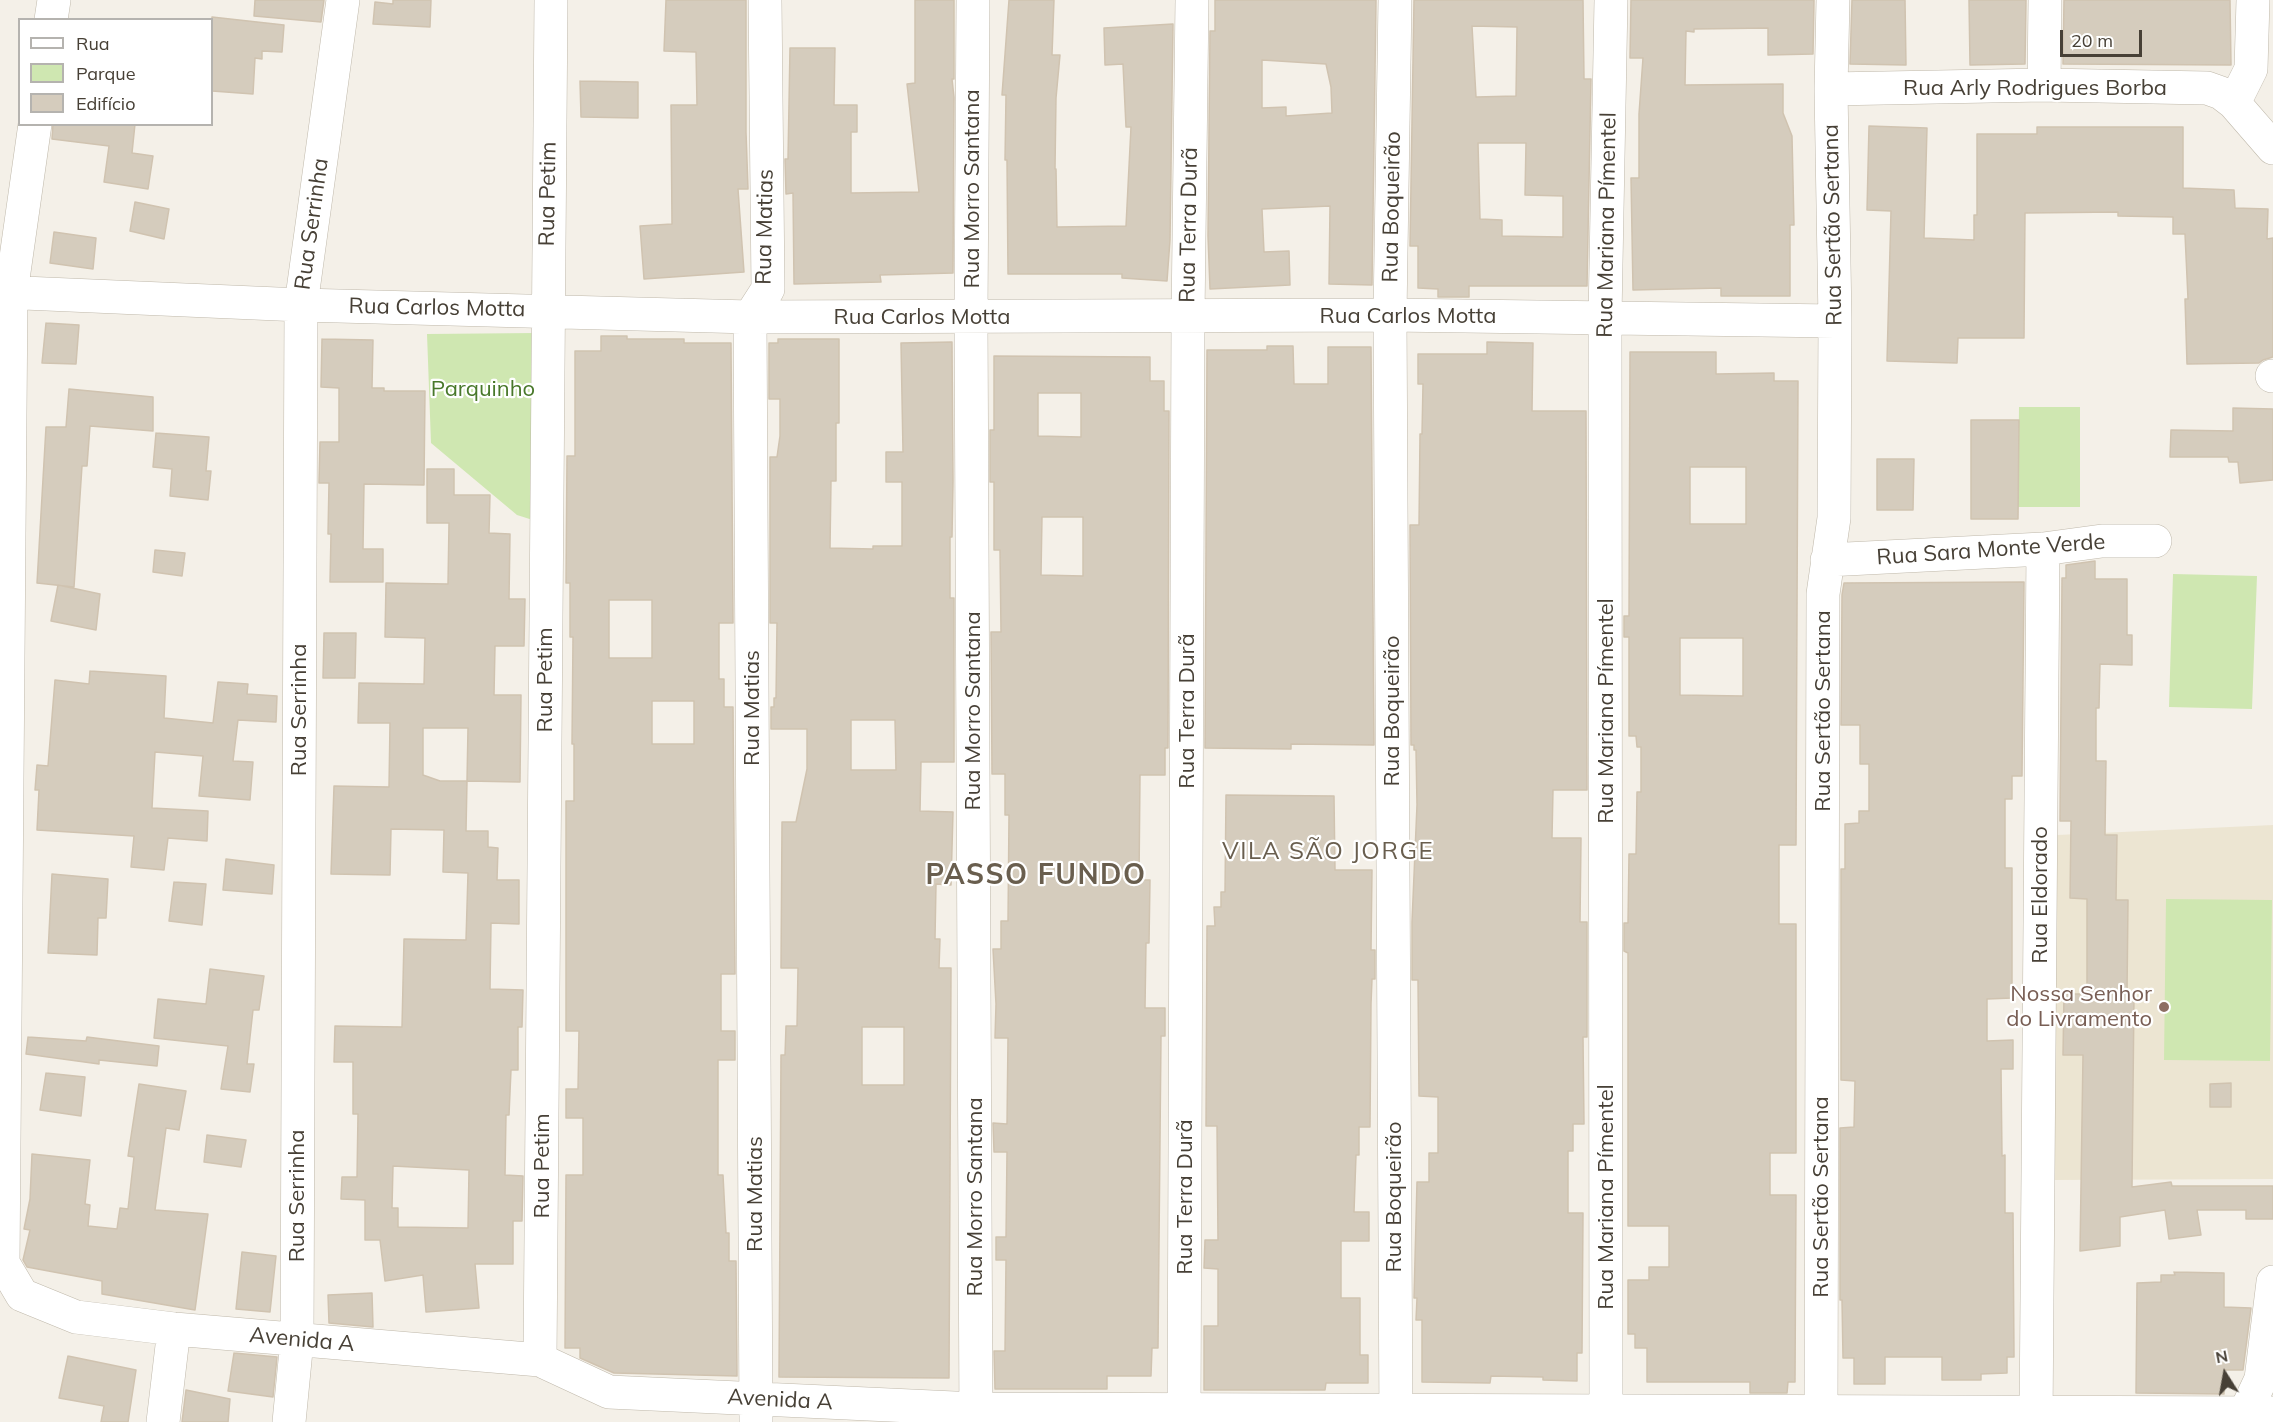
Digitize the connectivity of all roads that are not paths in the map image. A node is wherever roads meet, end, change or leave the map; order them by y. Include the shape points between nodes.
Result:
1 (54, 0) edge
2 (343, 0) edge
3 (550, 0) edge
4 (765, 0) edge
5 (973, 0) edge
6 (1192, 0) edge
7 (1395, 0) edge
8 (1611, 0) edge
9 (1833, 0) edge
10 (2045, 0) edge
11 (2253, 0) edge
12 (51, 18) edge
13 (2044, 85) junction
14 (1831, 89) junction
15 (2234, 103) junction
16 (35, 126) edge
17 (2273, 148) edge
18 (5, 293) edge
19 (300, 305) junction
20 (547, 311) junction
21 (1390, 315) junction
22 (750, 317) junction
23 (971, 317) junction
24 (1188, 317) junction
25 (1605, 317) junction
26 (1835, 321) junction
27 (2155, 541) dead end
28 (2043, 549) junction
29 (1827, 560) junction
30 (2273, 1282) edge
31 (174, 1329) junction
32 (297, 1340) junction
33 (540, 1360) junction
34 (756, 1411) edge
35 (976, 1416) edge
36 (1184, 1416) edge
37 (1396, 1416) edge
38 (2255, 1416) edge
39 (1606, 1417) edge
40 (1821, 1417) edge
41 (2036, 1417) edge
42 (163, 1422) edge
43 (289, 1422) edge

1 - 12 street
2 - 19 street, Rua Serrinha
3 - 20 street, Rua Petim
4 - 22 street, Rua Matias via 768,289
5 - 23 street, Rua Morro Santana
6 - 24 street, Rua Terra Durã
7 - 21 street, Rua Boqueirão
8 - 25 street, Rua Mariana Pímentel
9 - 14 street, Rua Sertão Sertana
10 - 13 street
11 - 15 street via 2251,69
13 - 14 street, Rua Arly Rodrigues Borba
13 - 15 street, Rua Arly Rodrigues Borba via 2207,88
14 - 26 street, Rua Sertão Sertana
15 - 17 street, Rua Arly Rodrigues Borba
16 - 18 street
18 - 19 street, Rua Carlos Motta
18 - 31 street, Avenida A via 3,1263 22,1295 76,1317
19 - 20 street, Rua Carlos Motta
19 - 32 street, Rua Serrinha
20 - 22 street, Rua Carlos Motta
20 - 33 street, Rua Petim
21 - 24 street, Rua Carlos Motta
21 - 25 street, Rua Carlos Motta
21 - 37 street, Rua Boqueirão
22 - 23 street, Rua Carlos Motta
22 - 34 street, Rua Matias
23 - 24 street, Rua Carlos Motta
23 - 35 street, Rua Morro Santana
24 - 36 street, Rua Terra Durã
25 - 26 street, Rua Carlos Motta
25 - 39 street, Rua Mariana Pímentel
26 - 29 street, Rua Sertão Sertana via 1834,518
27 - 28 street, Rua Sara Monte Verde
28 - 29 street, Rua Sara Monte Verde
28 - 41 street, Rua Eldorado
29 - 40 street, Rua Sertão Sertana via 1823,594
30 - 38 street
31 - 32 street, Avenida A
31 - 42 street
32 - 33 street, Avenida A
32 - 43 street, Rua Serrinha
33 - 34 street, Avenida A via 609,1392
34 - 35 street, Avenida A
35 - 36 street, Avenida A
36 - 37 street, Avenida A
37 - 39 street, Avenida A
38 - 41 street, Avenida A
39 - 40 street, Avenida A
40 - 41 street, Avenida A

